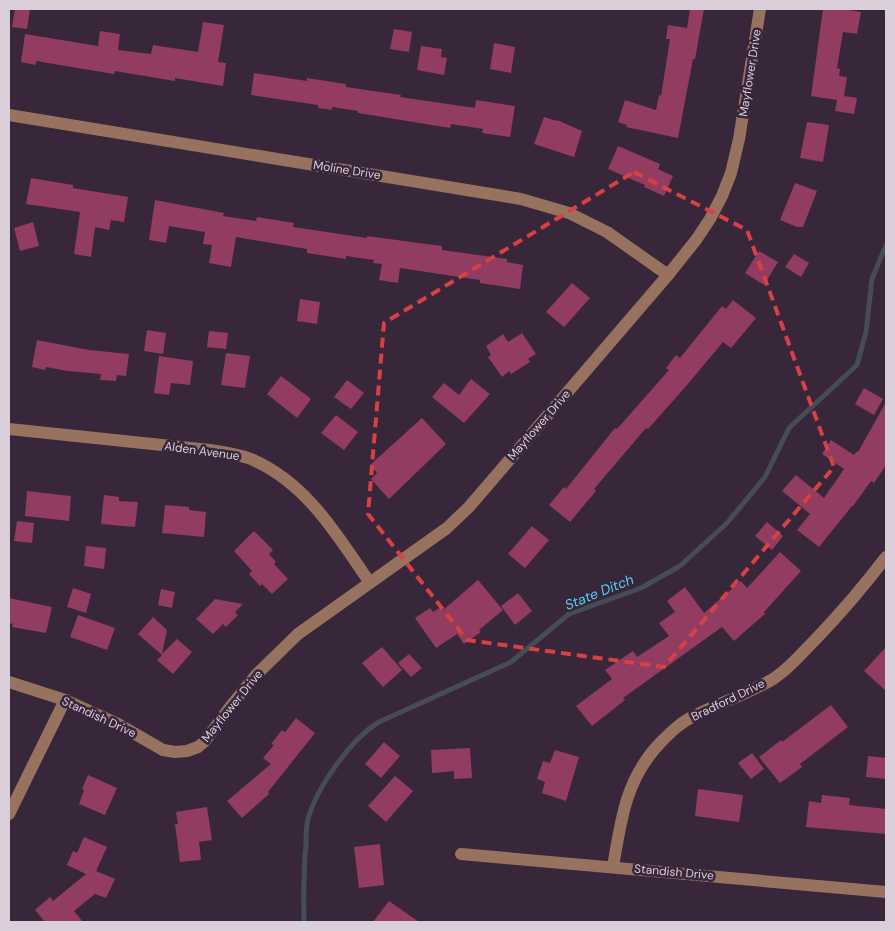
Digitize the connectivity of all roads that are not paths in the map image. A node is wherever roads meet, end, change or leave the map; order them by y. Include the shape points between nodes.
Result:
1 (760, 9) edge
2 (9, 115) edge
3 (668, 275) junction
4 (9, 429) edge
5 (886, 557) edge
6 (880, 572) edge
7 (370, 583) junction
8 (9, 682) edge
9 (65, 700) junction
10 (187, 751) joint
11 (9, 814) edge
12 (461, 854) dead end
13 (614, 867) junction
14 (886, 892) edge

1 - 3 street, Mayflower Drive via 731,173 706,226
2 - 3 street, Moline Drive via 521,199 569,213 607,232
3 - 7 street, Mayflower Drive via 469,508 430,542
4 - 7 street, Alden Avenue via 210,450 251,459 273,470 306,496
5 - 6 street, Bradford Drive
6 - 13 street, Bradford Drive via 792,664 773,679 692,717 654,749 629,790
7 - 10 street, Mayflower Drive via 292,640 245,688 205,741
8 - 9 street, Standish Drive
9 - 10 street, Standish Drive via 118,724 163,750
9 - 11 street
12 - 13 street, Standish Drive
13 - 14 street, Standish Drive

